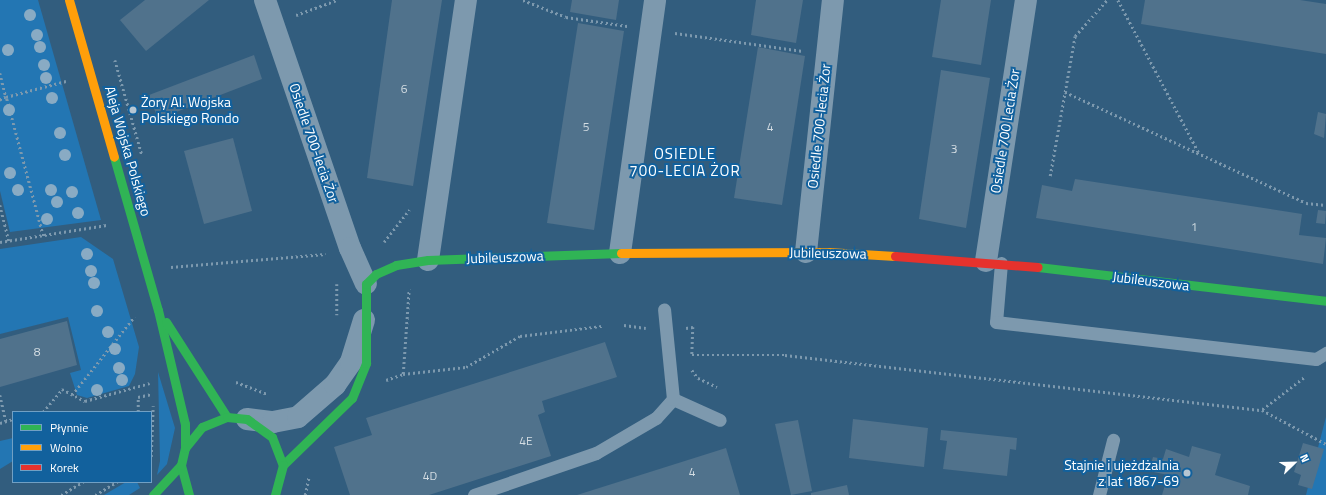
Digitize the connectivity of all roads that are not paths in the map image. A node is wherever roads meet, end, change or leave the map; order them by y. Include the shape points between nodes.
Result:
1 (69, 0) edge
2 (265, 0) edge
3 (466, 0) edge
4 (656, 0) edge
5 (833, 0) edge
6 (1026, 0) edge
7 (806, 252) junction
8 (620, 253) junction
9 (428, 260) junction
10 (993, 262) junction
11 (366, 284) junction
12 (1326, 301) edge
13 (664, 309) dead end
14 (158, 310) junction
15 (366, 315) junction
16 (1326, 353) edge
17 (673, 399) junction
18 (237, 418) junction
19 (720, 420) dead end
20 (1113, 440) dead end
21 (185, 448) junction
22 (181, 465) junction
23 (283, 465) junction
24 (153, 495) edge
25 (189, 495) edge
26 (275, 495) edge
27 (474, 495) edge
28 (1098, 495) edge

1 - 14 street, Aleja Wojska Polskiego
2 - 11 street, Osiedle 700-lecia Żor
3 - 9 street
4 - 8 street
5 - 7 street, Osiedle 700-lecia Żor
6 - 10 street, Osiedle 700 Lecia Żor
7 - 8 street, Jubileuszowa
7 - 10 street, Jubileuszowa
8 - 9 street, Jubileuszowa
9 - 11 street, Jubileuszowa via 396,265 376,274
10 - 12 street, Jubileuszowa
10 - 16 lane via 996,322 1316,359
11 - 15 street
13 - 17 lane
14 - 18 street, Aleja Wojska Polskiego
14 - 21 street, Aleja Wojska Polskiego via 185,424
15 - 18 street via 351,362 329,390 298,417 273,422
15 - 23 street via 366,363 352,398
17 - 19 lane
17 - 27 lane via 656,418 596,453
18 - 21 street via 202,427
18 - 23 street via 272,437
20 - 28 lane
21 - 22 street
22 - 24 street
22 - 25 street
23 - 26 street

